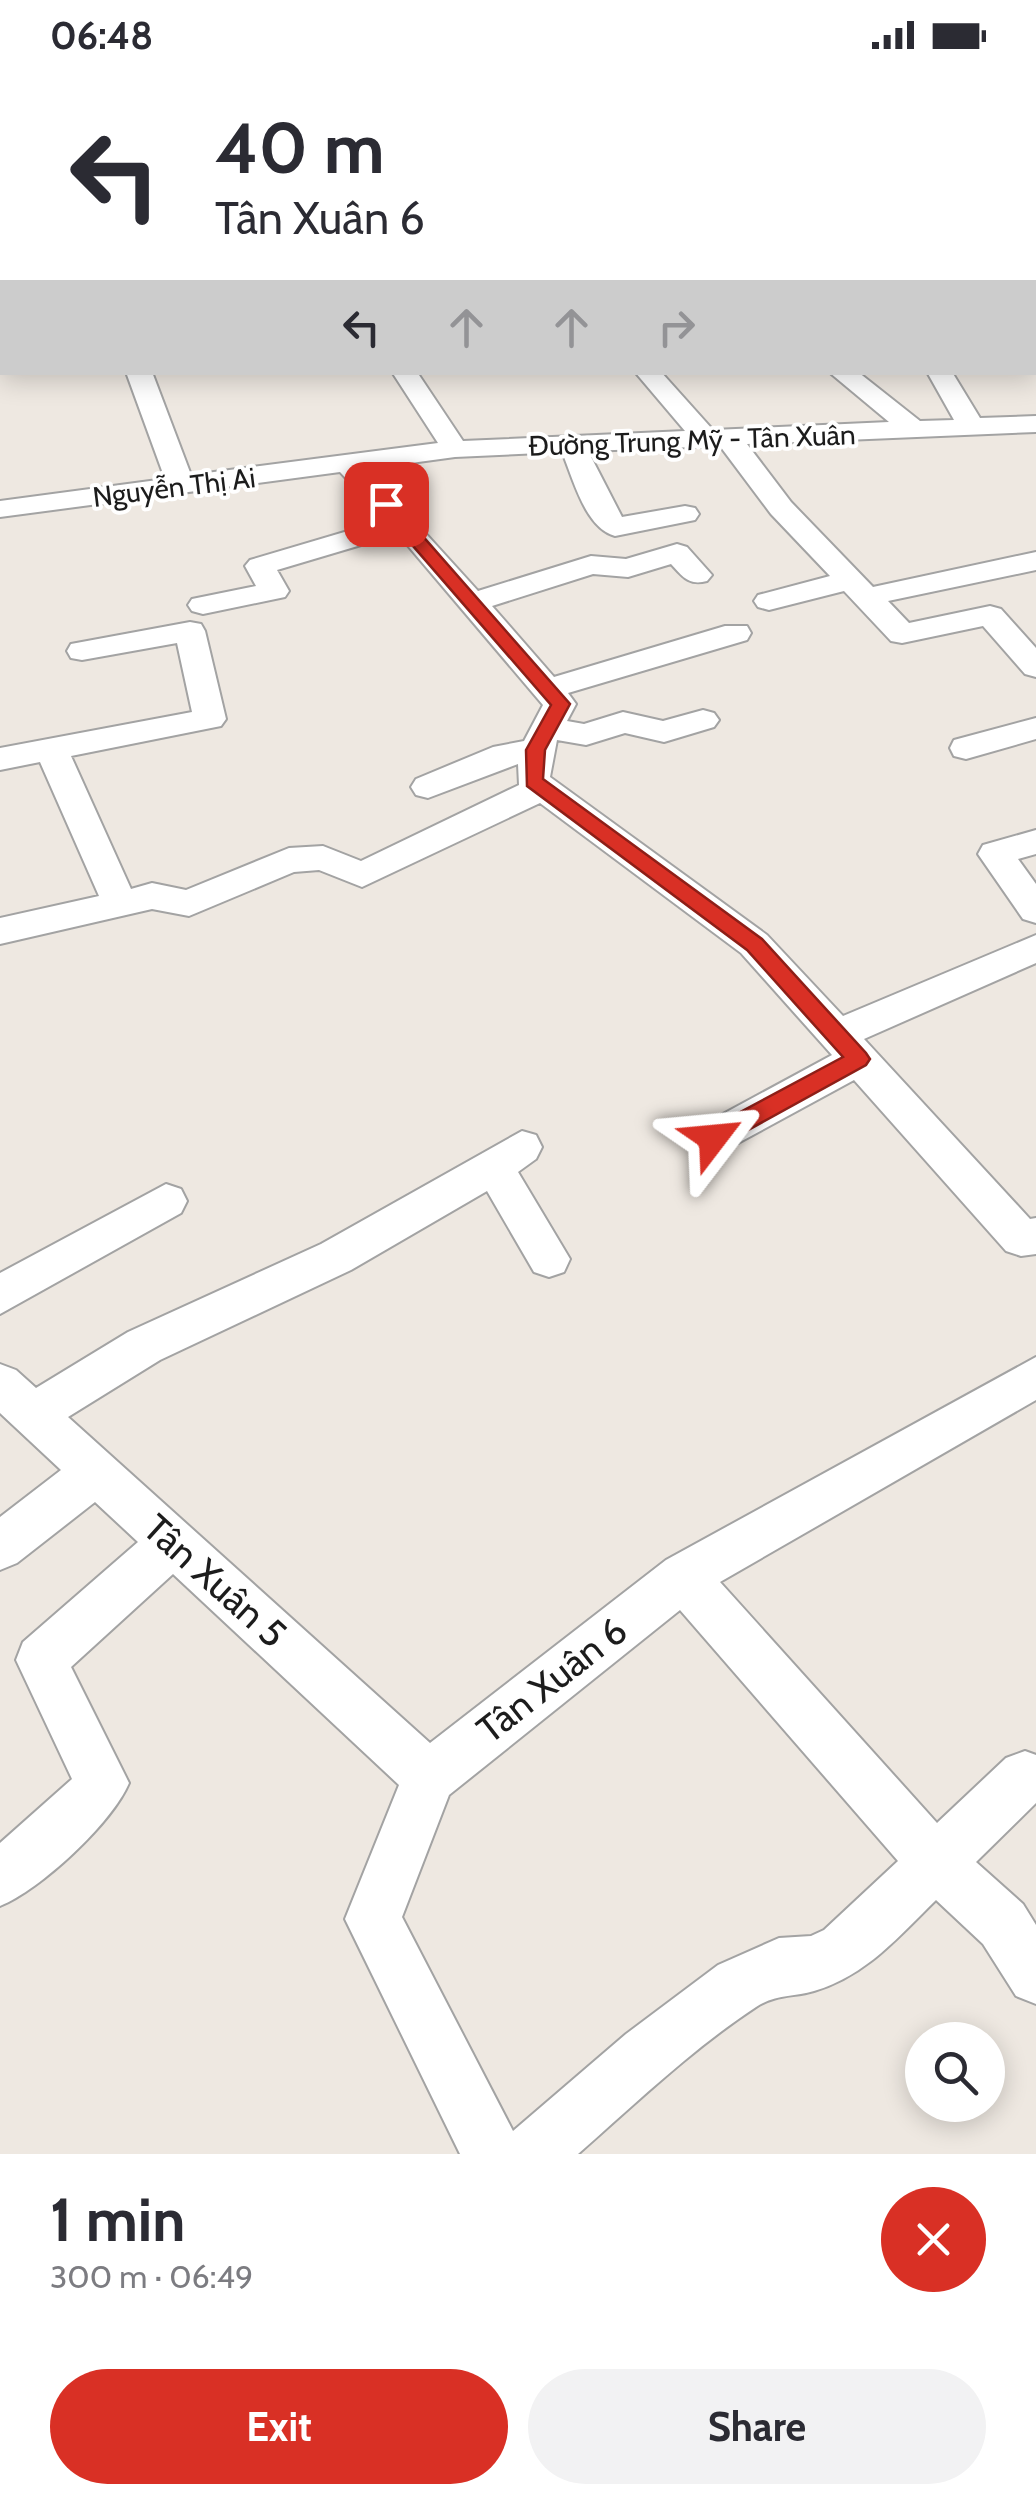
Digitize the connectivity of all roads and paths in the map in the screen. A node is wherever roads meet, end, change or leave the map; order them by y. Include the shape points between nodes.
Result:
1 (140, 375) edge
2 (406, 375) edge
3 (650, 375) edge
4 (845, 375) edge
5 (940, 375) edge
6 (1036, 424) edge
7 (972, 428) junction
8 (916, 431) junction
9 (718, 440) junction
10 (572, 445) junction
11 (456, 449) junction
12 (349, 466) junction
13 (182, 487) junction
14 (0, 510) edge
15 (685, 514) dead end
16 (404, 524) junction
17 (614, 527) junction
18 (633, 551) dead end
19 (1036, 561) edge
20 (697, 575) dead end
21 (858, 588) junction
22 (473, 602) junction
23 (769, 602) dead end
24 (203, 605) dead end
25 (736, 634) dead end
26 (82, 651) dead end
27 (1036, 667) edge
28 (548, 689) junction
29 (702, 720) dead end
30 (1036, 728) edge
31 (541, 739) junction
32 (966, 748) dead end
33 (51, 749) junction
34 (0, 759) edge
35 (428, 786) dead end
36 (542, 788) junction
37 (1036, 842) edge
38 (120, 904) junction
39 (1036, 910) edge
40 (0, 931) edge
41 (1036, 948) edge
42 (848, 1047) junction
43 (713, 1138) dead end
44 (166, 1201) dead end
45 (1031, 1244) edge
46 (549, 1259) dead end
47 (0, 1295) edge
48 (1036, 1377) edge
49 (16, 1399) edge
50 (96, 1472) junction
51 (172, 1542) junction
52 (0, 1547) edge
53 (683, 1578) junction
54 (429, 1777) junction
55 (1026, 1778) dead end
56 (936, 1863) junction
57 (0, 1878) edge
58 (1036, 1976) edge
59 (492, 2154) edge
60 (532, 2154) edge

1 - 13 street
2 - 11 street
3 - 9 street
4 - 8 street
5 - 7 street
6 - 7 street, Đường Trung Mỹ - Tân Xuân
7 - 8 street, Đường Trung Mỹ - Tân Xuân
8 - 9 street, Đường Trung Mỹ - Tân Xuân
9 - 10 street, Đường Trung Mỹ - Tân Xuân
9 - 21 street
10 - 11 street, Đường Trung Mỹ - Tân Xuân
10 - 17 street
11 - 12 street, Đường Trung Mỹ - Tân Xuân
12 - 13 street, Nguyễn Thị Ai
12 - 16 street
13 - 14 street, Nguyễn Thị Ai
15 - 17 street
16 - 22 street
16 - 24 street via 260,566 274,591
17 - 18 street
19 - 21 street
20 - 22 street via 676,552 628,568 591,565
21 - 23 street
21 - 27 street via 902,634 990,615
22 - 28 street
25 - 28 street
26 - 33 street via 190,631 210,719
28 - 31 street via 560,704
29 - 31 street via 664,732 623,722 586,735
30 - 32 street
31 - 35 street
31 - 36 street via 534,781
33 - 34 street
33 - 38 street
36 - 38 street via 362,875 323,858 289,860 189,903 152,896
36 - 42 street via 754,944
37 - 39 street via 995,854
38 - 40 street
41 - 42 street
42 - 43 street
42 - 45 street
44 - 47 street
46 - 49 street via 508,1157 336,1258
48 - 53 street, Tân Xuân 6
49 - 50 street, Tân Xuân 5
50 - 51 street, Tân Xuân 5
50 - 52 street
51 - 54 street, Tân Xuân 5
51 - 57 street via 41,1660 102,1783
53 - 54 street, Tân Xuân 6
53 - 56 street
54 - 59 street via 373,1919
55 - 56 street
56 - 58 street via 1003,1924
56 - 60 street via 844,1950 812,1964 779,1966 738,1985

